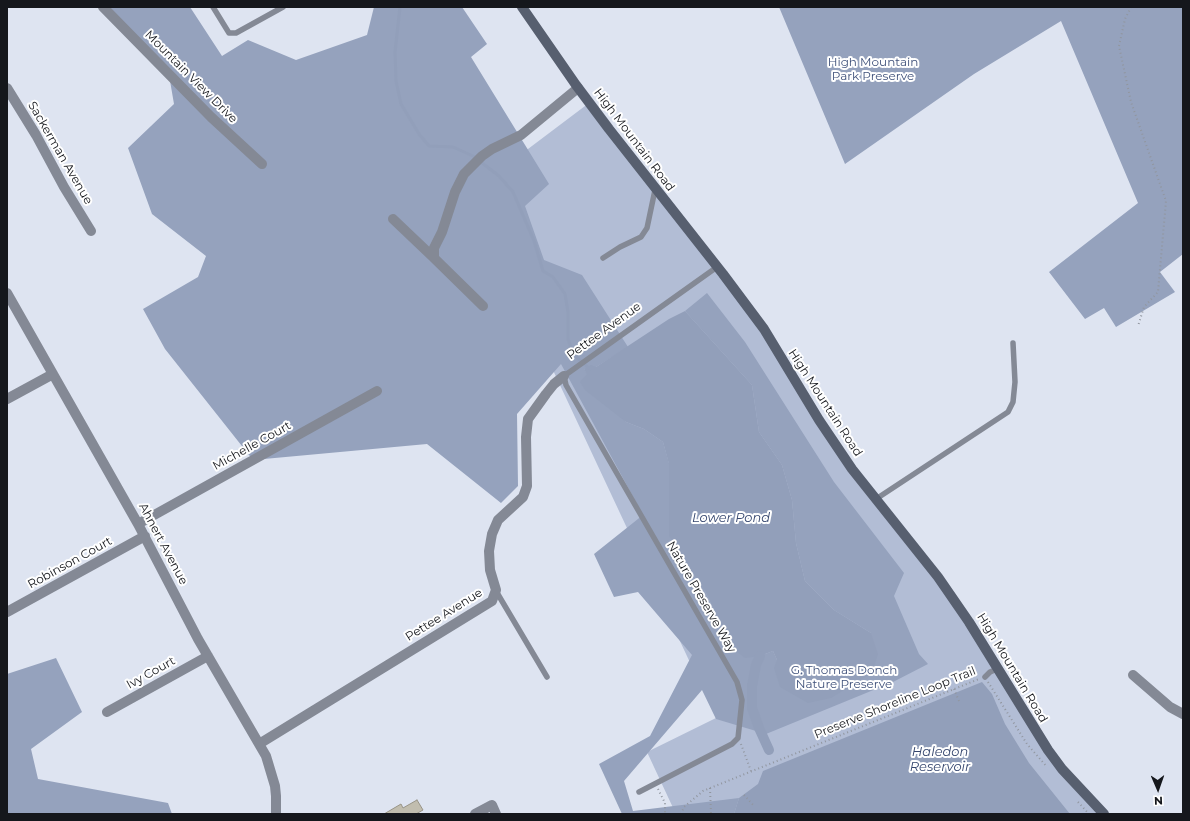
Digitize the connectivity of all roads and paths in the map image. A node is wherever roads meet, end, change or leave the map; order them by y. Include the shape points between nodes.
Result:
1 (103, 7) edge
2 (283, 7) edge
3 (522, 7) edge
4 (1131, 7) edge
5 (215, 8) edge
6 (7, 88) edge
7 (578, 88) junction
8 (262, 164) dead end
9 (655, 190) junction
10 (393, 219) dead end
11 (91, 231) dead end
12 (434, 258) junction
13 (603, 258) dead end
14 (717, 267) junction
15 (7, 293) edge
16 (483, 306) dead end
17 (1138, 326) dead end
18 (1013, 343) dead end
19 (52, 374) junction
20 (564, 376) junction
21 (377, 390) dead end
22 (7, 399) edge
23 (876, 499) junction
24 (138, 524) junction
25 (145, 536) junction
26 (496, 590) junction
27 (7, 612) edge
28 (208, 656) junction
29 (998, 669) junction
30 (1133, 675) dead end
31 (985, 676) junction
32 (547, 677) dead end
33 (955, 691) junction
34 (959, 700) dead end
35 (107, 712) dead end
36 (1183, 714) edge
37 (738, 738) junction
38 (259, 744) junction
39 (751, 771) junction
40 (1052, 772) dead end
41 (656, 783) junction
42 (710, 788) junction
43 (639, 792) dead end
44 (744, 795) dead end
45 (1077, 801) dead end
46 (754, 806) dead end
47 (276, 814) edge
48 (475, 814) edge
49 (496, 814) edge
50 (665, 814) edge
51 (681, 814) edge
52 (711, 814) edge
53 (1089, 814) edge
54 (1104, 814) edge

1 - 8 street, Mountain View Drive via 211,117
2 - 5 lane via 236,33 229,33
3 - 7 main road, High Mountain Road
4 - 17 path via 1125,19 1120,46 1131,102 1166,201 1158,292 1144,307
6 - 11 street, Sackerman Avenue
7 - 9 main road, High Mountain Road
7 - 12 street via 521,135 478,159 464,174 434,248
9 - 13 lane via 647,228 641,237
9 - 14 main road, High Mountain Road
10 - 12 street
12 - 16 street
14 - 20 lane, Pettee Avenue
14 - 23 main road, High Mountain Road via 764,330 819,420
15 - 19 street, Ahnert Avenue
18 - 23 lane via 1015,382 1013,402 1008,412
19 - 22 street
19 - 24 street, Ahnert Avenue
20 - 26 street, Pettee Avenue via 554,384 528,419 527,486 523,497 498,520 492,534 489,551 490,570
20 - 37 lane, Nature Preserve Way via 566,385 737,682 742,700
21 - 24 street, Michelle Court
23 - 29 main road, High Mountain Road via 938,577
24 - 25 street, Ahnert Avenue
25 - 27 street, Robinson Court
25 - 28 street, Ahnert Avenue
26 - 32 lane
26 - 38 street, Pettee Avenue via 492,601
28 - 35 street, Ivy Court
28 - 38 street, Ahnert Avenue
29 - 31 lane
29 - 54 main road, High Mountain Road via 1048,750
30 - 36 street via 1170,707
31 - 33 path, Preserve Shoreline Loop Trail
31 - 40 path, Preserve Shoreline Loop Trail via 1027,744
33 - 34 path
33 - 39 path, Preserve Shoreline Loop Trail
37 - 39 path
37 - 41 lane via 732,744
38 - 47 street, Ahnert Avenue via 266,756 275,786
39 - 42 path, Preserve Shoreline Loop Trail
41 - 43 lane
41 - 50 path via 665,803
42 - 51 path, Preserve Shoreline Loop Trail via 684,807
42 - 52 path
44 - 46 path
45 - 53 path
48 - 49 street via 492,805

